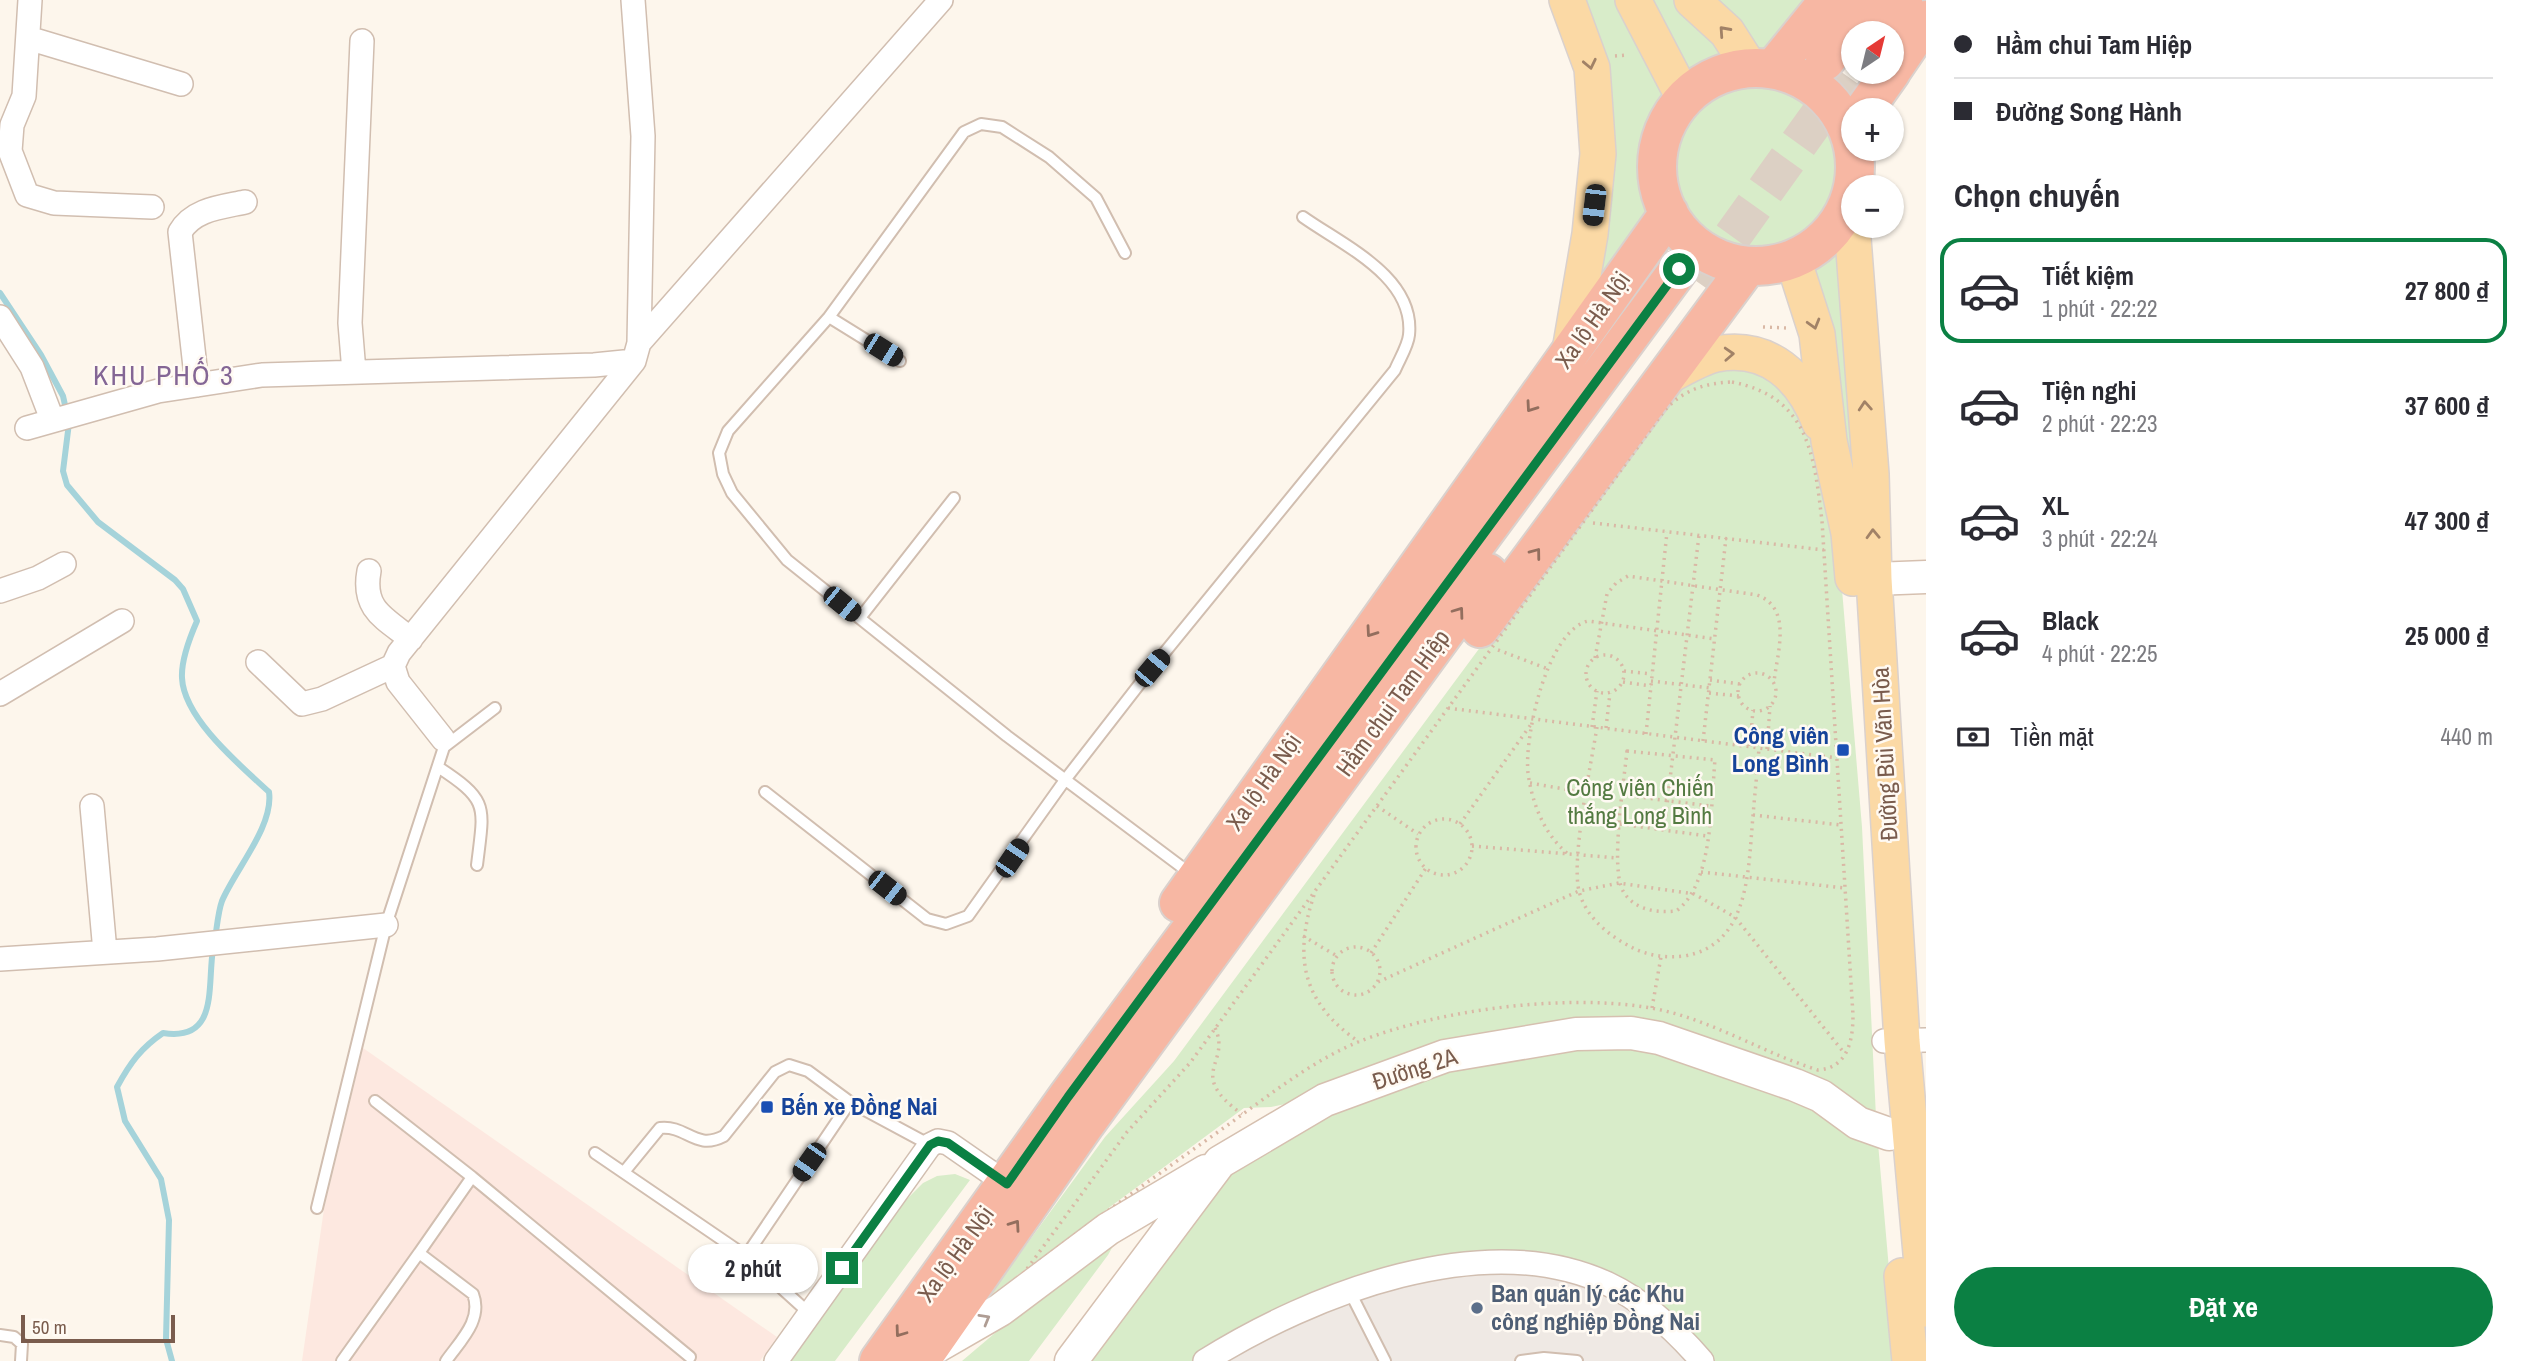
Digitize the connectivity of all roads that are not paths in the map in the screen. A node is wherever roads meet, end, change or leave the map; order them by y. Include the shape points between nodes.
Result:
1 (30, 0) edge
2 (633, 0) edge
3 (941, 0) edge
4 (1567, 0) edge
5 (1633, 0) edge
6 (1692, 0) edge
7 (1829, 0) edge
8 (1870, 0) edge
9 (1903, 0) edge
10 (1926, 20) edge
11 (1861, 21) edge
12 (1887, 21) edge
13 (28, 38) junction
14 (362, 41) dead end
15 (1904, 52) edge
16 (1761, 69) junction
17 (181, 84) dead end
18 (1684, 98) junction
19 (1841, 114) edge
20 (5, 154) edge
21 (246, 202) dead end
22 (152, 207) dead end
23 (1669, 213) junction
24 (1841, 214) edge
25 (1303, 217) dead end
26 (1853, 238) edge
27 (1125, 253) dead end
28 (1793, 259) junction
29 (1746, 267) junction
30 (1689, 276) tunnel mouth
31 (0, 317) edge
32 (829, 317) junction
33 (1570, 351) junction
34 (636, 352) junction
35 (900, 361) dead end
36 (354, 372) junction
37 (1666, 377) junction
38 (197, 385) junction
39 (52, 419) junction
40 (27, 428) dead end
41 (1829, 441) junction
42 (954, 498) dead end
43 (64, 564) dead end
44 (369, 571) dead end
45 (1926, 577) edge
46 (1864, 579) junction
47 (0, 591) edge
48 (860, 618) junction
49 (122, 621) dead end
50 (411, 639) junction
51 (258, 662) dead end
52 (393, 666) junction
53 (0, 694) edge
54 (495, 708) dead end
55 (443, 743) junction
56 (438, 767) junction
57 (1065, 780) junction
58 (765, 792) dead end
59 (92, 806) dead end
60 (477, 865) dead end
61 (1196, 878) junction
62 (386, 925) junction
63 (105, 951) junction
64 (0, 959) edge
65 (1904, 1041) edge
66 (375, 1101) dead end
67 (850, 1102) junction
68 (1077, 1110) junction
69 (1896, 1134) edge
70 (930, 1145) junction
71 (595, 1153) dead end
72 (1220, 1162) junction
73 (624, 1172) junction
74 (472, 1177) junction
75 (1007, 1184) junction
76 (317, 1208) dead end
77 (419, 1253) junction
78 (746, 1256) junction
79 (1349, 1290) junction
80 (1926, 1309) edge
81 (809, 1313) junction
82 (0, 1335) edge
83 (923, 1357) edge
84 (691, 1360) edge
85 (21, 1361) edge
86 (342, 1361) edge
87 (446, 1361) edge
88 (776, 1361) edge
89 (879, 1361) edge
90 (1071, 1361) edge
91 (1205, 1361) edge
92 (1385, 1361) edge
93 (1521, 1361) edge
94 (1577, 1361) edge
95 (1702, 1361) edge
96 (1910, 1361) edge

1 - 13 street
2 - 34 street via 642,136
3 - 34 street
4 -> 33 main road via 1592,68 1598,155
5 - 18 main road
16 -> 6 main road
7 - 16 highway
8 - 11 highway
9 - 12 highway
10 - 15 highway
13 - 17 street
13 - 20 street via 24,96
14 - 36 street via 350,323
16 - 18 highway via 1714,77
16 - 19 highway via 1799,78
18 - 23 highway via 1667,123 1658,152 1658,182
20 - 22 street via 27,195 54,203
21 - 38 street via 197,216 180,232
23 - 29 highway via 1699,248
23 - 33 highway, Xa lộ Hà Nội
24 - 28 highway via 1818,245
25 - 57 lane via 1390,279 1407,305 1409,337 1395,370
46 -> 26 main road, Đường Bùi Văn Hòa via 1871,474
27 - 32 lane via 1096,198 1049,157 1002,127 981,124 964,132 948,150
28 - 29 highway
28 -> 41 main road, Đường Bùi Văn Hòa via 1817,334
29 - 37 highway, Xa lộ Hà Nội
30 - 68 highway, Hầm chui Tam Hiệp
31 - 39 street via 32,367
32 - 35 lane
32 - 48 lane via 728,431 719,453 733,493 787,560
33 -> 61 highway, Xa lộ Hà Nội
34 - 36 street
34 - 50 street
36 - 38 street via 262,375
37 -> 41 main road via 1716,355 1757,356 1797,380
68 -> 37 highway, Xa lộ Hà Nội via 1118,1107 1157,1063
38 - 39 street
39 - 40 street
41 - 46 main road, Đường Bùi Văn Hòa
42 - 48 lane
43 - 47 street
44 - 50 street via 366,588 370,602
45 - 46 street
46 - 65 main road, Đường Bùi Văn Hòa via 1874,835
48 - 57 lane
49 - 53 street
50 - 52 street
51 - 52 street via 302,704
52 - 55 street via 398,682
54 - 55 lane
55 - 56 lane
56 - 60 lane via 478,797 483,813
56 - 62 lane
57 - 58 lane via 985,897 968,916 946,925 927,919
57 - 61 lane
59 - 63 street
61 - 68 highway, Xa lộ Hà Nội via 1085,1035 1073,1066
62 - 63 street
62 - 76 lane
63 - 64 street
65 - 69 main road, Đường Bùi Văn Hòa
66 - 74 lane
67 - 70 lane
67 - 73 lane via 808,1071 789,1065 775,1072 724,1136 712,1142 698,1141 679,1130 660,1128
67 - 78 lane
68 - 75 highway, Xa lộ Hà Nội
83 -> 68 highway, Xa lộ Hà Nội
69 - 72 street, Đường 2A via 1804,1088 1691,1046 1631,1033 1576,1034 1445,1056 1325,1100
69 - 80 main road, Đường Bùi Văn Hòa
69 - 96 main road, Đường Bùi Văn Hòa
70 - 75 street via 948,1143
70 - 81 street
71 - 73 lane
83 -> 72 street via 1000,1311 1108,1229
72 - 90 street, Đường 2A
73 - 78 lane
74 - 77 lane
74 - 84 lane
75 -> 89 highway, Xa lộ Hà Nội
77 - 86 lane
77 - 87 lane via 473,1294 476,1302 473,1322
78 - 81 lane
79 - 91 street via 1270,1324
79 - 92 lane
79 - 95 street via 1461,1265 1554,1267 1609,1284 1633,1298
81 - 88 street
82 - 85 lane via 14,1336 22,1344
93 - 94 lane

